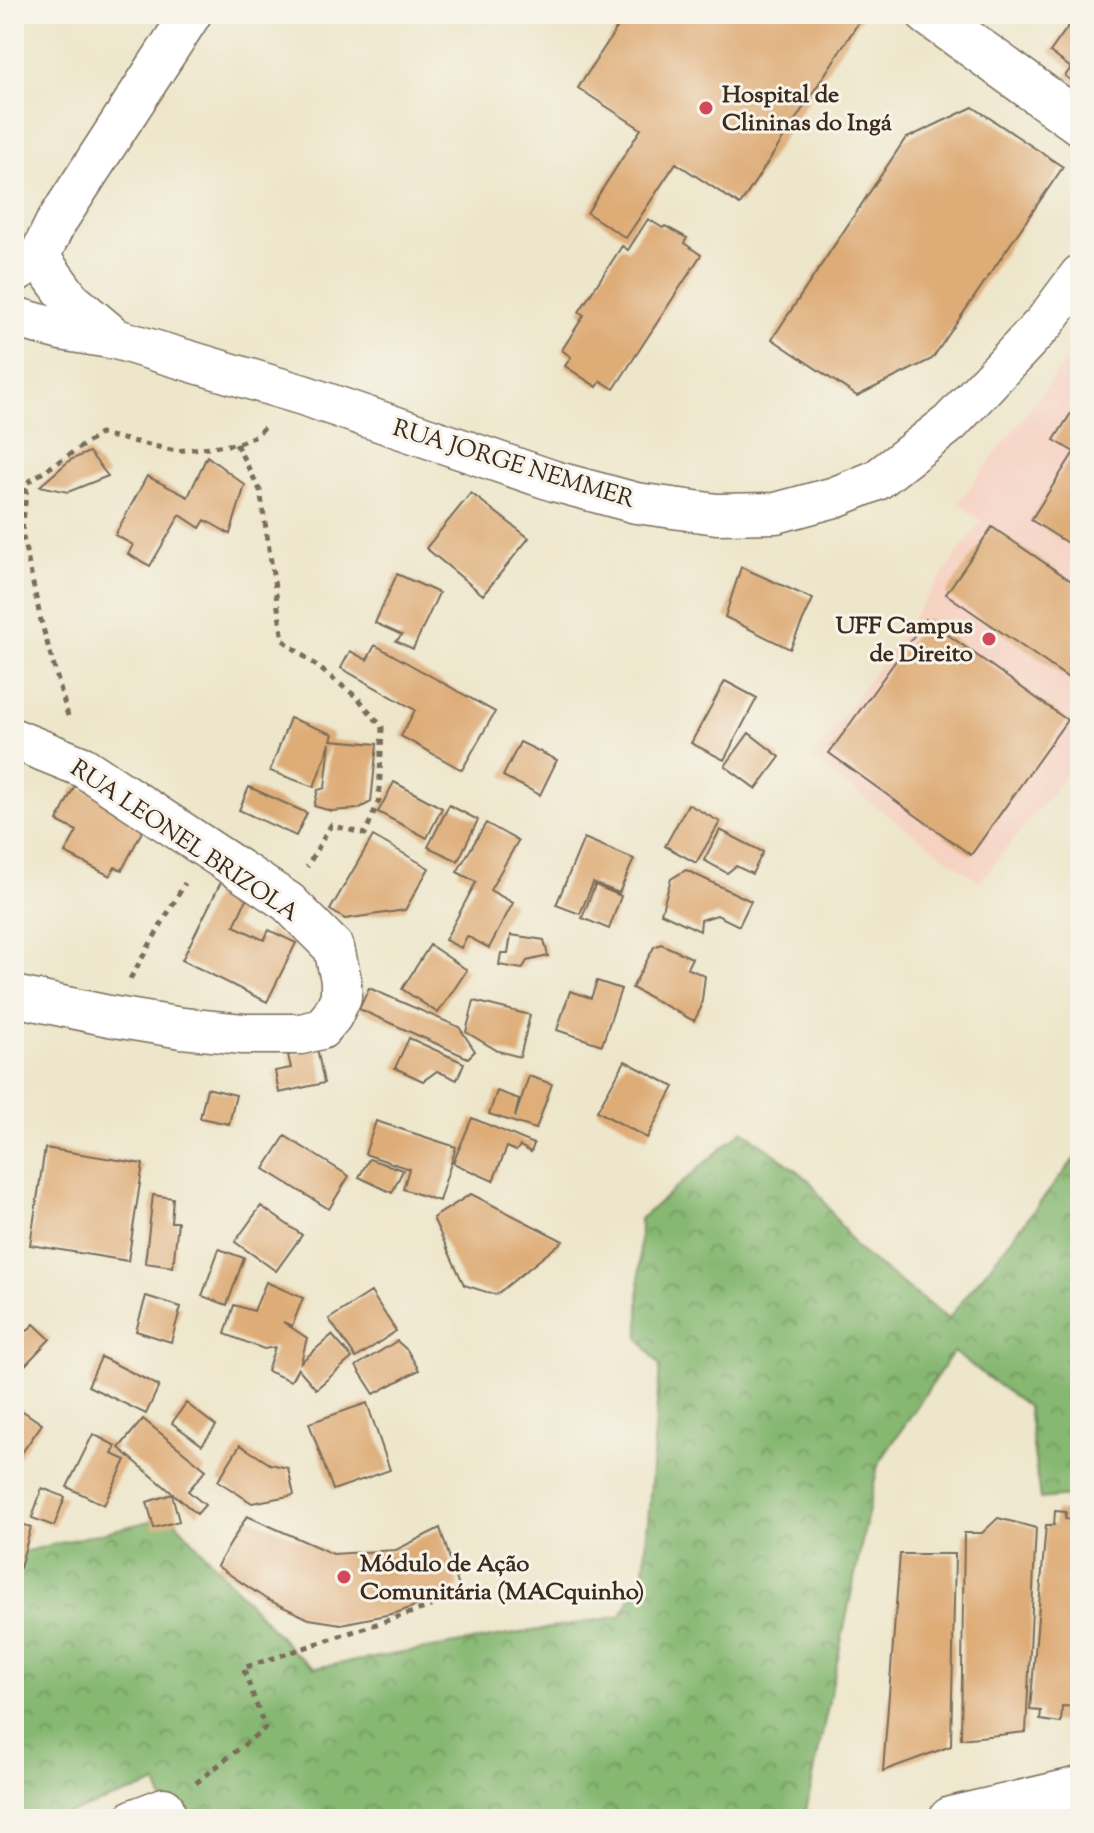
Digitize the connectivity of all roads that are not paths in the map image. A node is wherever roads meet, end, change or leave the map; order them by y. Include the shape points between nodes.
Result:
1 (191, 14) edge
2 (946, 19) edge
3 (1080, 123) edge
4 (26, 265) edge
5 (1080, 275) edge
6 (14, 317) edge
7 (116, 339) junction
8 (14, 739) edge
9 (14, 996) edge
10 (1080, 1789) edge
11 (951, 1819) edge

1 - 4 street
2 - 3 street
4 - 7 street
5 - 7 street, RUA JORGE NEMMER via 1045,322 950,423 877,480 776,513 717,514 636,503
6 - 7 street, RUA JORGE NEMMER
8 - 9 street, RUA LEONEL BRIZOLA via 83,767 288,902 334,948 341,997 321,1029 243,1034 109,1016
10 - 11 street

